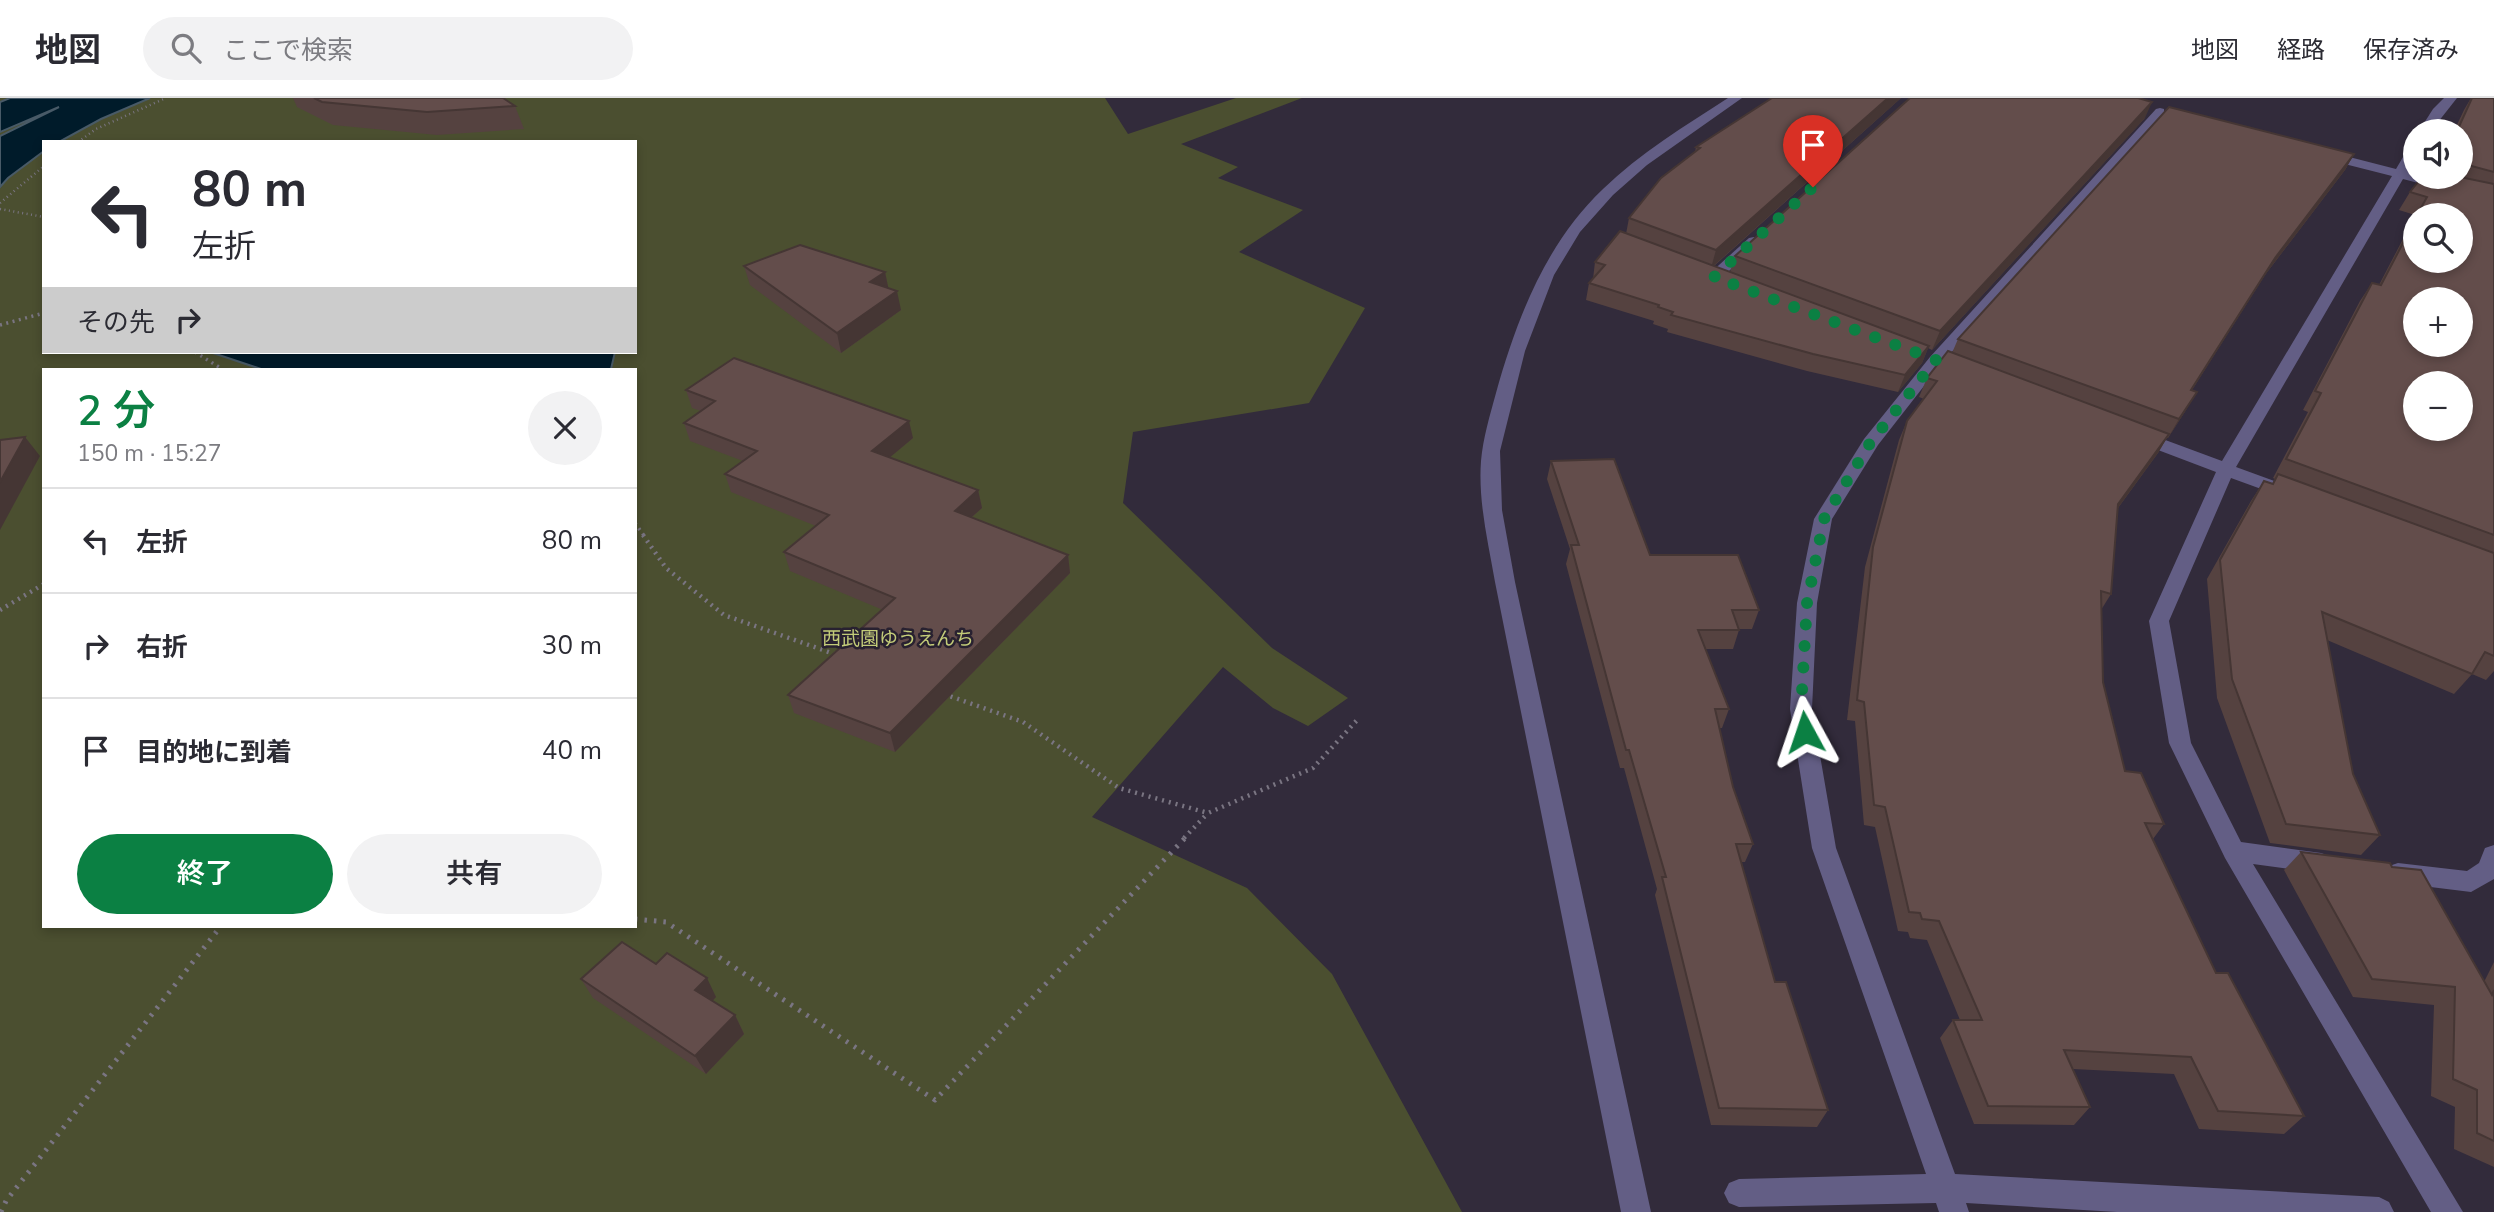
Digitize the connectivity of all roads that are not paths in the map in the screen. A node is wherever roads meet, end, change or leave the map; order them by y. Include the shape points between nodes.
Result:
1 (1736, 98) edge
2 (2451, 98) edge
3 (2160, 112) edge
4 (2433, 119) edge
5 (2306, 150) edge
6 (2403, 168) edge
7 (2399, 174) junction
8 (2494, 199) edge
9 (1763, 232) edge
10 (1714, 277) edge
11 (2113, 426) edge
12 (2226, 469) junction
13 (2303, 498) edge
14 (2233, 851) junction
15 (2494, 855) edge
16 (2338, 865) edge
17 (2378, 870) edge
18 (1739, 1193) dead end
19 (1950, 1200) edge
20 (1636, 1212) edge
21 (2379, 1212) edge
22 (2448, 1212) edge

1 - 20 street via 1615,187 1574,230 1527,318 1514,355 1490,466 1505,582
2 - 4 street
3 - 19 street via 1936,360 1870,443 1824,519 1807,603 1801,709 1824,848
5 - 7 street
6 - 7 street
7 - 8 street
7 - 12 street
9 - 10 street
11 - 12 street
12 - 13 street
12 - 14 street via 2159,621 2180,743
14 - 16 street
14 - 22 street
15 - 17 street via 2489,869 2471,882
18 - 19 street
19 - 21 street

